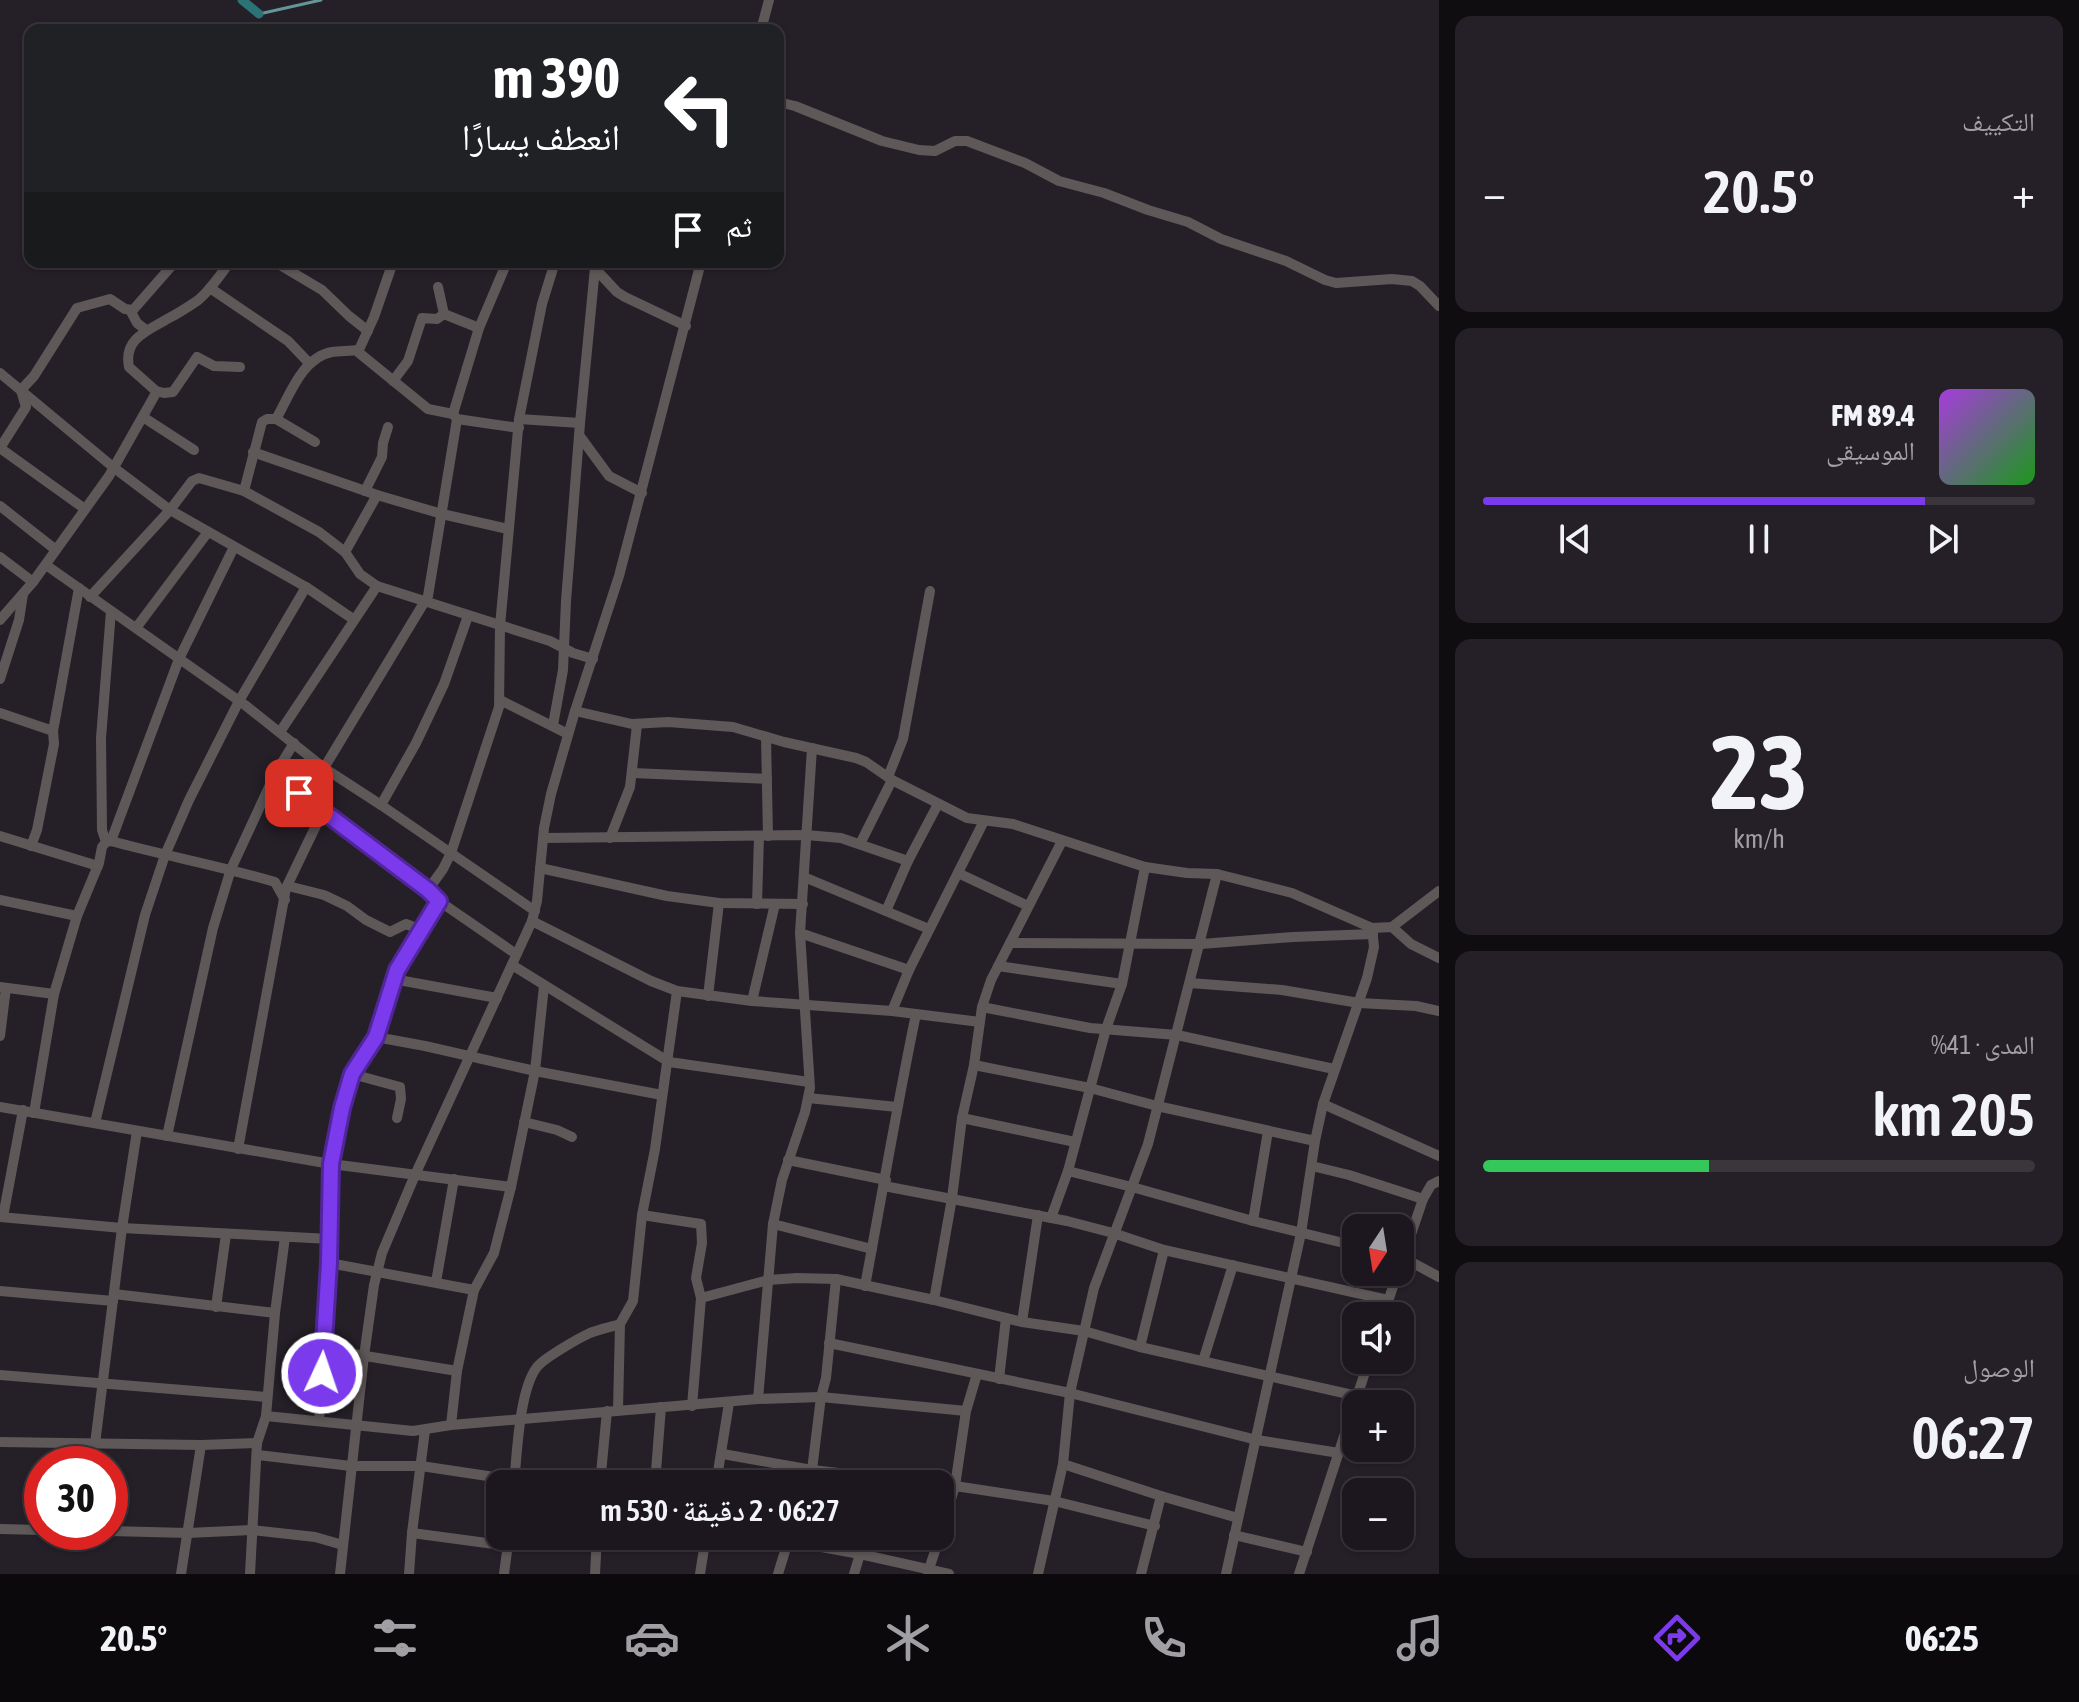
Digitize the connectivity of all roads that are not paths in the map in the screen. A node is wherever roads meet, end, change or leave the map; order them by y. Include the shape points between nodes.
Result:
1 (769, 0) edge
2 (763, 24) edge
3 (784, 103) edge
4 (170, 268) edge
5 (225, 268) edge
6 (285, 268) edge
7 (391, 268) edge
8 (504, 268) edge
9 (553, 268) edge
10 (592, 268) edge
11 (595, 268) edge
12 (700, 268) edge
13 (438, 287) dead end
14 (210, 288) junction
15 (1439, 306) edge
16 (130, 310) junction
17 (444, 314) junction
18 (686, 326) junction
19 (479, 328) junction
20 (146, 330) junction
21 (368, 331) junction
22 (358, 350) junction
23 (310, 364) junction
24 (240, 367) dead end
25 (0, 373) edge
26 (393, 381) junction
27 (21, 390) junction
28 (156, 391) junction
29 (455, 416) junction
30 (143, 417) junction
31 (276, 419) junction
32 (519, 423) junction
33 (580, 423) junction
34 (388, 427) dead end
35 (579, 435) junction
36 (315, 442) dead end
37 (0, 448) edge
38 (194, 450) dead end
39 (253, 452) junction
40 (113, 467) junction
41 (244, 491) junction
42 (365, 491) junction
43 (642, 493) junction
44 (377, 495) junction
45 (0, 506) edge
46 (85, 509) junction
47 (170, 510) junction
48 (442, 514) junction
49 (508, 529) junction
50 (208, 532) junction
51 (234, 547) junction
52 (56, 550) junction
53 (345, 552) junction
54 (0, 557) edge
55 (46, 565) junction
56 (33, 582) junction
57 (377, 586) junction
58 (306, 587) junction
59 (79, 588) junction
60 (930, 591) dead end
61 (23, 594) junction
62 (90, 597) junction
63 (425, 603) junction
64 (111, 611) junction
65 (468, 616) junction
66 (353, 619) junction
67 (0, 620) edge
68 (500, 626) junction
69 (136, 628) junction
70 (564, 647) junction
71 (179, 659) junction
72 (593, 659) junction
73 (0, 679) edge
74 (500, 700) junction
75 (239, 701) junction
76 (575, 711) junction
77 (0, 713) edge
78 (553, 725) junction
79 (637, 725) junction
80 (53, 731) junction
81 (280, 732) junction
82 (568, 734) junction
83 (766, 737) junction
84 (294, 743) junction
85 (812, 748) junction
86 (324, 768) junction
87 (633, 773) junction
88 (275, 774) junction
89 (767, 779) junction
90 (890, 779) junction
91 (938, 804) junction
92 (381, 805) junction
93 (323, 811) junction
94 (984, 821) junction
95 (806, 835) junction
96 (0, 836) edge
97 (764, 836) junction
98 (543, 838) junction
99 (610, 838) junction
100 (1062, 841) junction
101 (108, 842) junction
102 (860, 844) junction
103 (31, 846) junction
104 (451, 853) junction
105 (165, 855) junction
106 (908, 861) junction
107 (98, 866) junction
108 (1145, 867) junction
109 (540, 868) junction
110 (231, 869) junction
111 (958, 873) junction
112 (1217, 874) junction
113 (804, 877) junction
114 (288, 886) junction
115 (428, 890) junction
116 (1439, 891) edge
117 (0, 900) edge
118 (285, 900) junction
119 (439, 901) junction
120 (719, 903) junction
121 (757, 904) junction
122 (775, 904) junction
123 (803, 904) junction
124 (1028, 906) junction
125 (886, 911) junction
126 (77, 916) junction
127 (533, 916) junction
128 (1392, 927) junction
129 (929, 929) junction
130 (421, 930) junction
131 (1372, 931) junction
132 (800, 933) junction
133 (1010, 943) junction
134 (1130, 943) junction
135 (1201, 944) junction
136 (1439, 958) edge
137 (514, 960) junction
138 (998, 966) junction
139 (909, 970) junction
140 (393, 979) junction
141 (1190, 983) junction
142 (1122, 984) junction
143 (544, 986) junction
144 (3, 987) edge
145 (677, 991) junction
146 (54, 994) junction
147 (708, 996) junction
148 (497, 998) junction
149 (752, 1001) junction
150 (1359, 1003) junction
151 (805, 1004) junction
152 (982, 1007) junction
153 (892, 1011) junction
154 (1439, 1011) edge
155 (916, 1014) junction
156 (980, 1022) junction
157 (1106, 1029) junction
158 (1177, 1035) junction
159 (0, 1036) edge
160 (376, 1037) junction
161 (471, 1057) junction
162 (669, 1062) junction
163 (974, 1065) junction
164 (1334, 1069) junction
165 (535, 1071) junction
166 (352, 1074) junction
167 (809, 1082) junction
168 (1090, 1088) junction
169 (662, 1095) junction
170 (808, 1098) junction
171 (1323, 1104) junction
172 (1157, 1106) junction
173 (0, 1107) edge
174 (897, 1107) junction
175 (28, 1112) junction
176 (397, 1118) dead end
177 (962, 1118) junction
178 (524, 1122) junction
179 (95, 1123) junction
180 (137, 1131) junction
181 (1268, 1131) junction
182 (167, 1136) junction
183 (572, 1137) dead end
184 (1315, 1141) junction
185 (1075, 1142) junction
186 (238, 1149) junction
187 (1439, 1156) edge
188 (788, 1160) junction
189 (331, 1164) junction
190 (1312, 1166) junction
191 (1068, 1171) junction
192 (415, 1175) junction
193 (454, 1179) junction
194 (1439, 1181) edge
195 (885, 1183) junction
196 (511, 1187) junction
197 (1132, 1187) junction
198 (952, 1198) junction
199 (1423, 1199) junction
200 (642, 1215) junction
201 (1038, 1215) junction
202 (2, 1217) edge
203 (1051, 1218) junction
204 (1253, 1221) junction
205 (773, 1224) junction
206 (1414, 1224) edge
207 (122, 1228) junction
208 (1113, 1233) junction
209 (1301, 1233) junction
210 (226, 1234) junction
211 (285, 1237) junction
212 (330, 1239) junction
213 (1342, 1243) edge
214 (872, 1249) junction
215 (1164, 1250) junction
216 (329, 1263) junction
217 (1233, 1265) junction
218 (1414, 1268) edge
219 (377, 1273) junction
220 (1439, 1277) edge
221 (1290, 1278) junction
222 (836, 1279) junction
223 (768, 1280) junction
224 (436, 1282) junction
225 (865, 1286) junction
226 (1393, 1286) edge
227 (474, 1290) junction
228 (0, 1291) edge
229 (113, 1297) junction
230 (701, 1298) junction
231 (934, 1300) junction
232 (1388, 1300) joint
233 (216, 1307) junction
234 (275, 1313) junction
235 (1006, 1318) junction
236 (1022, 1322) junction
237 (620, 1324) junction
238 (1084, 1331) junction
239 (829, 1343) junction
240 (1140, 1347) junction
241 (323, 1349) junction
242 (364, 1356) junction
243 (1203, 1361) junction
244 (457, 1371) junction
245 (977, 1374) junction
246 (0, 1375) edge
247 (1270, 1377) junction
248 (999, 1379) junction
249 (103, 1382) junction
250 (1070, 1393) junction
251 (1342, 1393) edge
252 (267, 1397) junction
253 (821, 1397) junction
254 (758, 1399) junction
255 (729, 1403) junction
256 (692, 1406) junction
257 (661, 1407) junction
258 (612, 1410) junction
259 (966, 1411) junction
260 (266, 1416) junction
261 (520, 1418) junction
262 (319, 1421) junction
263 (356, 1425) junction
264 (451, 1425) junction
265 (425, 1430) junction
266 (1257, 1440) junction
267 (0, 1442) edge
268 (257, 1443) junction
269 (95, 1444) junction
270 (1342, 1444) edge
271 (201, 1445) junction
272 (1339, 1453) junction
273 (723, 1454) junction
274 (258, 1455) junction
275 (1063, 1464) junction
276 (351, 1466) junction
277 (421, 1466) junction
278 (515, 1470) edge
279 (602, 1470) edge
280 (656, 1470) edge
281 (719, 1470) edge
282 (812, 1470) joint
283 (486, 1477) edge
284 (955, 1486) junction
285 (954, 1489) edge
286 (1161, 1496) junction
287 (1054, 1501) junction
288 (1238, 1518) junction
289 (1155, 1526) junction
290 (0, 1529) edge
291 (24, 1530) edge
292 (252, 1530) junction
293 (128, 1531) edge
294 (188, 1533) junction
295 (412, 1533) junction
296 (1234, 1535) junction
297 (486, 1539) edge
298 (343, 1545) junction
299 (508, 1550) edge
300 (596, 1550) edge
301 (704, 1550) edge
302 (786, 1550) edge
303 (841, 1550) edge
304 (935, 1550) edge
305 (1307, 1552) junction
306 (860, 1554) junction
307 (928, 1571) edge
308 (181, 1574) edge
309 (250, 1574) edge
310 (340, 1574) edge
311 (409, 1574) edge
312 (504, 1574) edge
313 (595, 1574) edge
314 (700, 1574) edge
315 (778, 1574) edge
316 (854, 1574) edge
317 (949, 1574) edge
318 (1040, 1574) edge
319 (1141, 1574) edge
320 (1226, 1574) edge
321 (1299, 1574) edge

1 - 2 street
3 - 15 street via 919,150 967,141 1059,181 1188,222 1325,280 1412,281
4 - 16 street
5 - 14 street
6 - 21 street via 322,290
7 - 21 street
8 - 19 street
9 - 32 street
10 - 33 street
11 - 18 street via 617,292
12 - 18 street
13 - 17 street
14 - 20 street
14 - 23 street via 288,341
16 - 20 street
16 - 27 street via 110,299 77,308
17 - 19 street
17 - 26 street via 422,318 408,361
18 - 43 street
19 - 29 street
20 - 28 street via 132,342 127,361
21 - 22 street
22 - 23 street via 330,352
22 - 26 street
23 - 31 street via 296,379
24 - 28 street via 214,366 197,357 173,392
25 - 27 street
26 - 29 street via 428,409
27 - 37 street via 26,407
27 - 40 street
28 - 30 street
29 - 32 street
29 - 48 street
30 - 38 street
30 - 40 street
31 - 36 street
31 - 39 street via 262,422
32 - 33 street
32 - 49 street
33 - 35 street
34 - 42 street via 382,457
35 - 43 street via 609,476
35 - 70 street
37 - 46 street
39 - 41 street
39 - 42 street
40 - 46 street
40 - 47 street
41 - 47 street via 199,478
41 - 53 street
42 - 44 street
43 - 72 street
44 - 48 street
44 - 53 street
45 - 52 street
46 - 52 street
47 - 50 street
47 - 62 street
48 - 49 street
48 - 63 street
49 - 68 street
50 - 51 street
50 - 69 street
51 - 58 street
51 - 71 street
52 - 55 street
53 - 57 street via 360,574
54 - 56 street
55 - 56 street
55 - 59 street
56 - 61 street
57 - 63 street
57 - 66 street
58 - 66 street
58 - 75 street
59 - 62 street
59 - 80 street
60 - 90 street via 903,739
61 - 67 street
61 - 73 street
62 - 64 street
63 - 65 street
63 - 86 street
64 - 69 street
64 - 101 street via 101,738 102,830
65 - 68 street
65 - 92 street via 444,684
66 - 81 street
68 - 70 street
68 - 74 street
69 - 71 street
70 - 72 street
70 - 78 street
71 - 75 street
71 - 101 street
72 - 76 street
74 - 78 street
74 - 104 street
75 - 81 street
75 - 105 street
76 - 79 street
76 - 82 street
77 - 80 street
78 - 82 street
79 - 83 street via 713,724
79 - 87 street
80 - 103 street
81 - 84 street
82 - 98 street
83 - 85 street
83 - 89 street
84 - 86 street
84 - 88 street
85 - 90 street via 856,758
85 - 95 street
86 - 92 street
87 - 89 street
87 - 99 street
88 - 93 street
88 - 110 street
89 - 97 street
90 - 91 street
90 - 102 street
91 - 94 street
91 - 106 street
92 - 104 street
93 - 114 street
93 - 115 street
94 - 100 street
94 - 111 street
95 - 97 street
95 - 102 street
95 - 113 street
96 - 103 street
97 - 99 street
97 - 121 street
98 - 99 street
98 - 109 street
100 - 108 street
100 - 124 street
101 - 105 street
101 - 107 street
102 - 106 street
103 - 107 street
104 - 115 street
104 - 127 street
105 - 110 street
105 - 179 street via 145,915
106 - 125 street
107 - 126 street
108 - 112 street
108 - 134 street
109 - 120 street via 645,893
109 - 127 street
110 - 118 street via 275,882
110 - 182 street
111 - 124 street
111 - 129 street
112 - 131 street via 1300,896
112 - 135 street
113 - 123 street
113 - 125 street
114 - 118 street
114 - 130 street via 324,895 390,932 406,924
115 - 119 street
116 - 128 street
117 - 126 street
118 - 186 street
119 - 130 street
119 - 137 street
120 - 121 street
120 - 147 street
121 - 122 street
122 - 123 street
122 - 149 street
123 - 132 street
124 - 133 street
125 - 129 street
126 - 146 street
127 - 137 street
127 - 145 street
128 - 131 street
128 - 136 street
129 - 139 street
130 - 140 street
131 - 135 street
131 - 150 street via 1372,959
132 - 139 street
132 - 151 street
133 - 134 street
133 - 138 street
134 - 135 street
134 - 142 street
135 - 141 street
137 - 143 street
137 - 148 street
138 - 142 street
138 - 152 street
139 - 153 street
140 - 148 street
140 - 160 street
141 - 150 street
141 - 158 street
142 - 157 street
143 - 162 street
143 - 165 street
144 - 146 street
144 - 159 street
145 - 147 street
145 - 162 street
146 - 175 street
147 - 149 street
148 - 161 street
149 - 151 street
150 - 154 street
150 - 164 street
151 - 153 street
151 - 167 street
152 - 156 street
152 - 157 street
153 - 155 street
155 - 156 street
155 - 174 street
156 - 163 street
157 - 158 street
157 - 168 street
158 - 164 street
158 - 172 street
160 - 161 street
160 - 166 street
161 - 165 street
161 - 192 street
162 - 167 street
162 - 169 street
163 - 168 street
163 - 177 street
164 - 171 street
165 - 169 street
165 - 178 street
166 - 176 street via 400,1087
166 - 189 street
167 - 170 street
168 - 172 street
168 - 185 street
169 - 200 street
170 - 174 street
170 - 188 street
171 - 184 street
171 - 187 street
172 - 181 street
172 - 197 street
173 - 175 street
174 - 195 street
175 - 179 street
175 - 202 street
177 - 185 street
177 - 198 street
178 - 183 street
178 - 196 street
179 - 180 street
180 - 182 street
180 - 207 street
181 - 184 street
181 - 204 street
182 - 186 street
184 - 190 street
185 - 191 street
186 - 189 street
188 - 195 street
188 - 205 street
189 - 192 street
189 - 212 street
190 - 199 street
190 - 209 street
191 - 197 street
191 - 203 street
192 - 193 street
192 - 219 street
193 - 196 street
193 - 224 street
194 - 199 street
195 - 198 street
195 - 214 street
196 - 227 street via 494,1253
197 - 204 street
197 - 208 street
198 - 201 street
198 - 231 street
199 - 206 street
200 - 230 street via 701,1224 696,1278
200 - 237 street via 633,1301
201 - 203 street
201 - 236 street
202 - 207 street
203 - 208 street
204 - 209 street
205 - 214 street
205 - 223 street
207 - 210 street
207 - 229 street
208 - 215 street
208 - 238 street
209 - 213 street
209 - 221 street
210 - 211 street
210 - 233 street
211 - 212 street
211 - 234 street
212 - 216 street
214 - 225 street
215 - 217 street
215 - 240 street
216 - 219 street
216 - 241 street
217 - 221 street
217 - 243 street
218 - 220 street
219 - 224 street
219 - 242 street
221 - 232 street
221 - 247 street
222 - 223 street
222 - 225 street
222 - 239 street
223 - 230 street
223 - 254 street
224 - 227 street
225 - 231 street
226 - 232 street
227 - 244 street
228 - 229 street
229 - 233 street
229 - 249 street
230 - 256 street
231 - 235 street
233 - 234 street
234 - 252 street
235 - 236 street
235 - 248 street
236 - 238 street
237 - 258 street
237 - 261 street via 542,1361 531,1378
238 - 240 street
238 - 250 street
239 - 245 street
239 - 253 street
240 - 243 street
241 - 242 street
241 - 262 street
242 - 244 street
242 - 263 street
243 - 247 street
244 - 264 street
245 - 248 street
245 - 259 street
246 - 249 street
247 - 251 street
247 - 266 street
248 - 250 street
249 - 252 street
249 - 269 street
250 - 266 street
250 - 275 street
252 - 260 street
253 - 254 street
253 - 259 street
253 - 282 street
254 - 255 street
255 - 256 street
255 - 273 street
256 - 257 street
257 - 258 street
257 - 280 street
258 - 261 street
258 - 279 street
259 - 284 street
260 - 262 street
260 - 268 street
261 - 264 street
261 - 278 street
262 - 263 street
263 - 265 street
263 - 276 street
264 - 265 street
265 - 277 street
266 - 272 street
266 - 288 street
267 - 269 street
268 - 271 street
268 - 274 street
269 - 271 street
270 - 272 street
271 - 294 street
272 - 305 street
273 - 281 street
273 - 282 street
274 - 276 street
274 - 292 street
275 - 286 street
275 - 287 street
276 - 277 street
276 - 298 street
277 - 283 street
277 - 295 street
284 - 285 street
284 - 287 street
286 - 288 street
286 - 289 street
287 - 289 street
287 - 318 street
288 - 296 street
289 - 319 street
290 - 291 street
292 - 294 street
292 - 298 street
292 - 309 street
293 - 294 street
294 - 308 street
295 - 297 street
295 - 311 street
296 - 305 street
296 - 320 street
298 - 310 street
299 - 312 street
300 - 313 street
301 - 314 street
302 - 315 street
303 - 306 street
304 - 307 street
305 - 321 street
306 - 307 street
306 - 316 street
307 - 317 street

